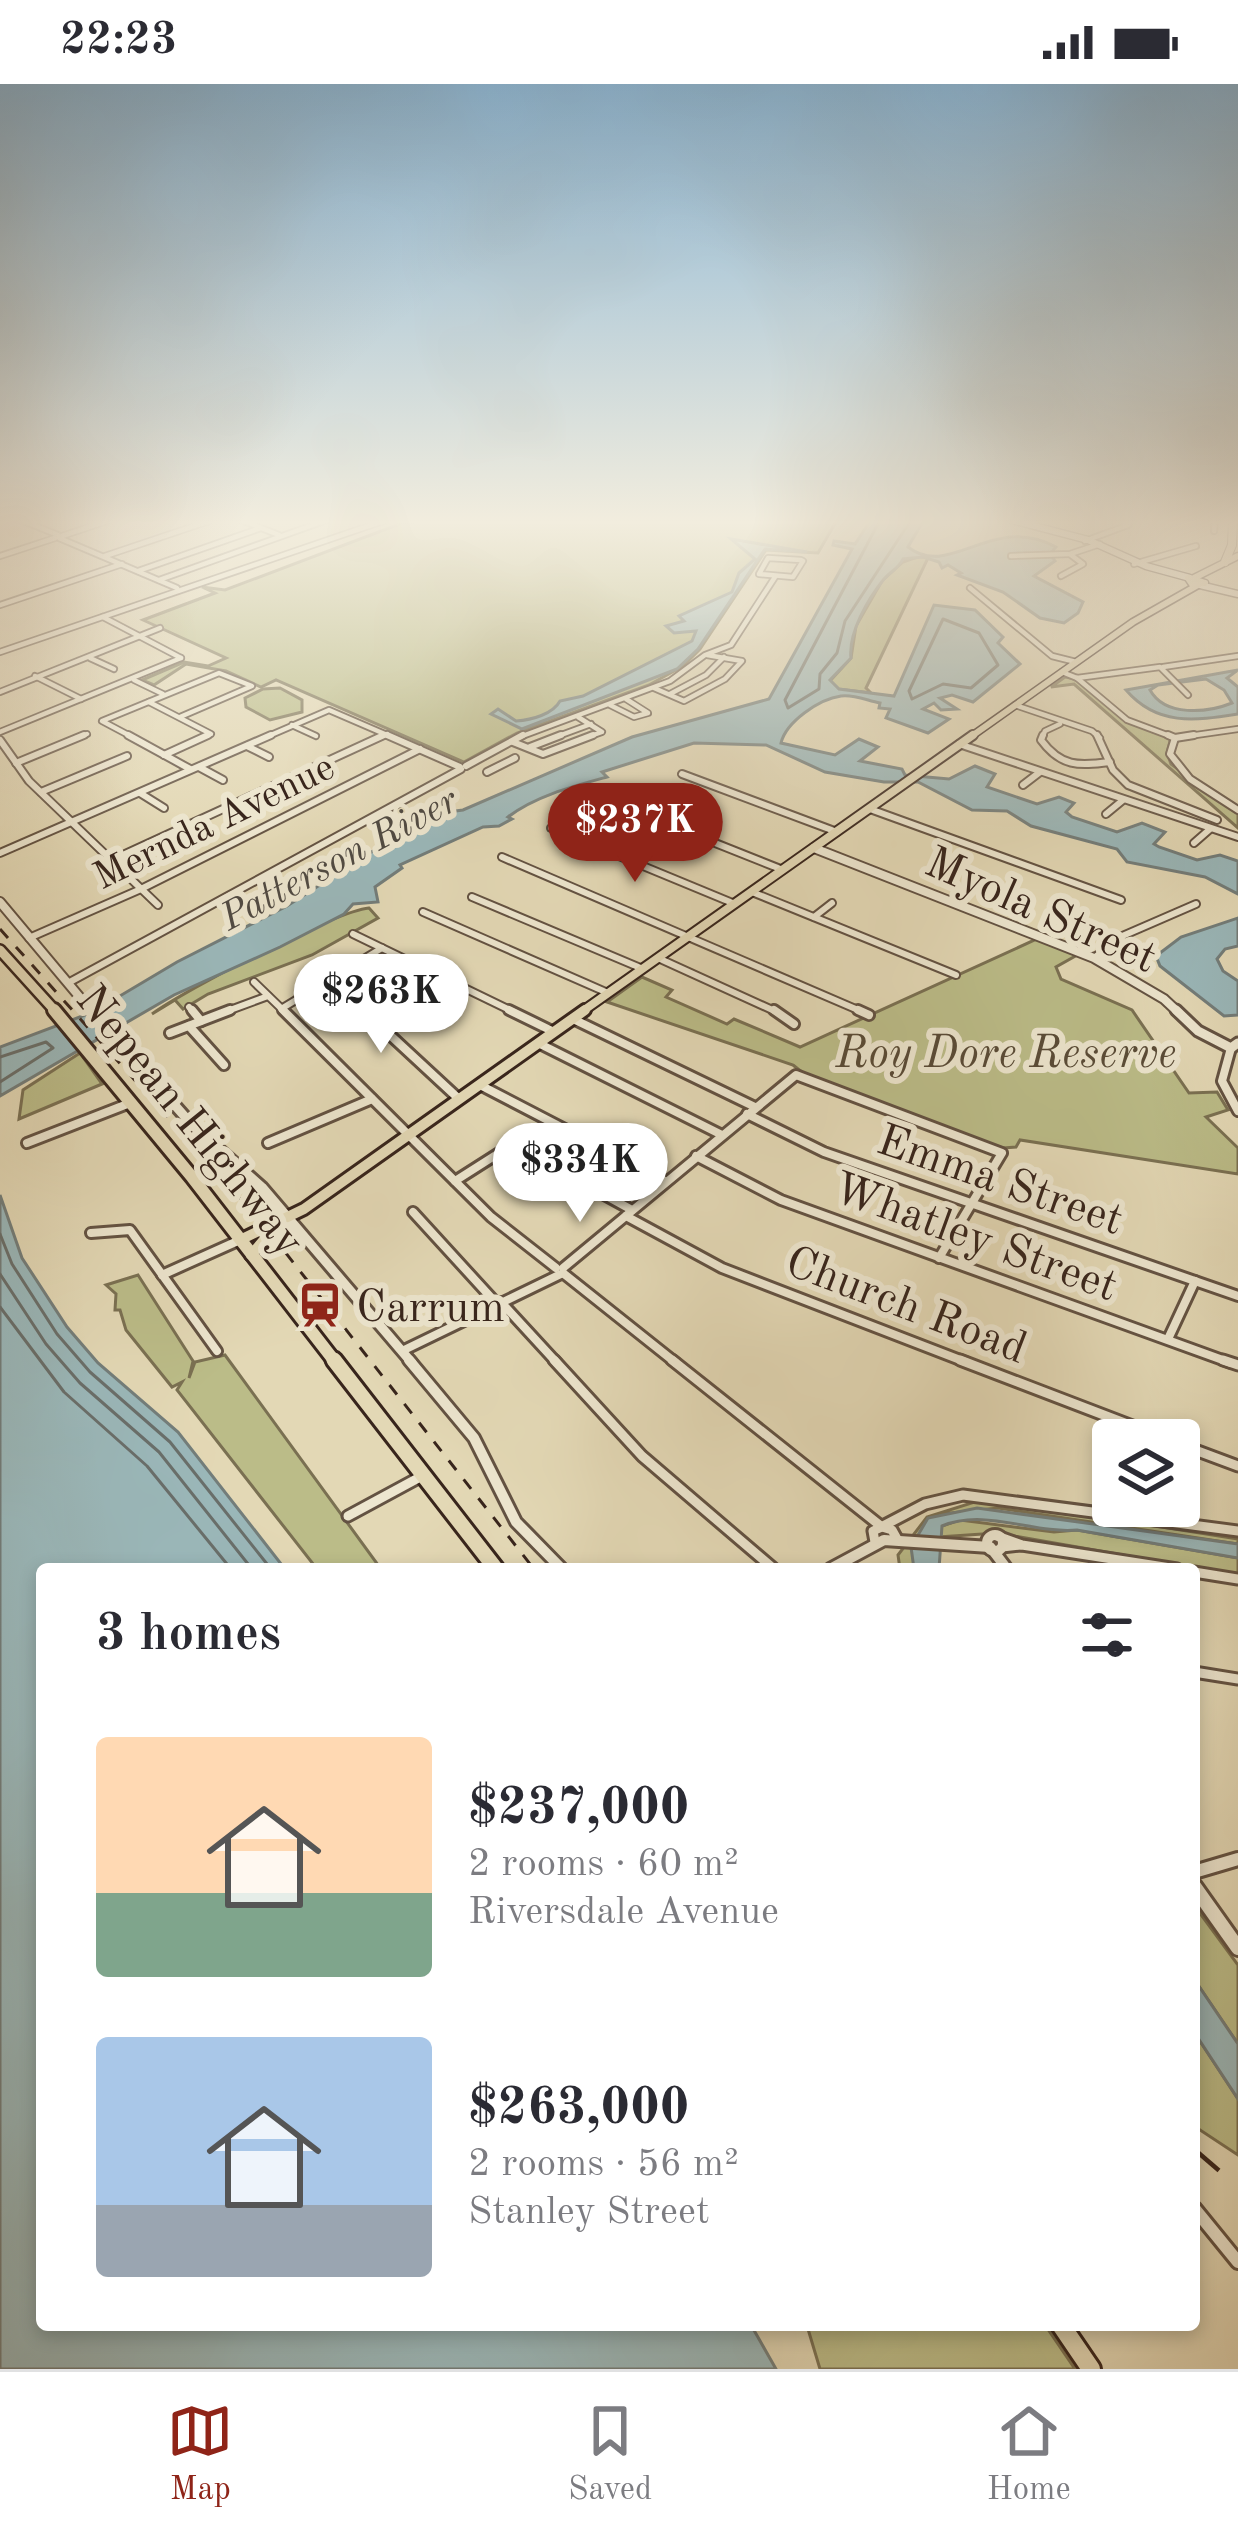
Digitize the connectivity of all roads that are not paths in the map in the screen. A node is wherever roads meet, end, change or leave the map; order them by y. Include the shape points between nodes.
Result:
1 (71, 627) edge
2 (123, 627) edge
3 (742, 627) edge
4 (1017, 627) edge
5 (1127, 627) edge
6 (160, 628) dead end
7 (141, 635) junction
8 (0, 652) edge
9 (705, 655) junction
10 (88, 657) junction
11 (724, 657) junction
12 (1238, 657) edge
13 (1076, 662) junction
14 (1160, 668) junction
15 (114, 669) dead end
16 (1061, 673) junction
17 (34, 675) junction
18 (1076, 677) junction
19 (133, 680) junction
20 (653, 688) junction
21 (0, 692) edge
22 (165, 695) junction
23 (668, 695) junction
24 (1188, 695) dead end
25 (623, 699) junction
26 (82, 700) junction
27 (148, 702) junction
28 (610, 704) junction
29 (1016, 704) junction
30 (577, 716) junction
31 (180, 718) junction
32 (1057, 722) junction
33 (591, 724) junction
34 (292, 725) junction
35 (1238, 729) edge
36 (87, 734) dead end
37 (387, 734) junction
38 (0, 736) edge
39 (316, 736) dead end
40 (1175, 738) junction
41 (513, 742) junction
42 (959, 744) junction
43 (246, 746) junction
44 (528, 748) junction
45 (420, 749) junction
46 (164, 755) junction
47 (128, 756) dead end
48 (269, 757) dead end
49 (482, 758) junction
50 (515, 758) dead end
51 (1106, 762) junction
52 (16, 763) junction
53 (499, 765) junction
54 (462, 767) junction
55 (194, 768) junction
56 (511, 769) dead end
57 (487, 772) dead end
58 (1041, 772) junction
59 (682, 774) dead end
60 (223, 780) dead end
61 (1022, 785) dead end
62 (41, 792) junction
63 (139, 792) junction
64 (602, 798) dead end
65 (1124, 799) junction
66 (164, 808) dead end
67 (870, 809) junction
68 (1238, 809) edge
69 (1106, 814) dead end
70 (1217, 820) dead end
71 (71, 821) junction
72 (551, 828) dead end
73 (1211, 828) junction
74 (837, 832) junction
75 (1238, 837) edge
76 (1194, 844) dead end
77 (814, 848) junction
78 (0, 853) edge
79 (502, 857) dead end
80 (112, 860) junction
81 (783, 870) junction
82 (141, 890) junction
83 (752, 892) junction
84 (472, 897) dead end
85 (1121, 900) dead end
86 (0, 902) edge
87 (832, 903) dead end
88 (735, 904) junction
89 (1196, 904) dead end
90 (158, 905) dead end
91 (426, 910) dead end
92 (814, 917) junction
93 (353, 934) dead end
94 (688, 937) junction
95 (29, 938) junction
96 (382, 948) junction
97 (0, 950) edge
98 (658, 958) junction
99 (1094, 958) junction
100 (644, 969) junction
101 (956, 975) dead end
102 (254, 982) dead end
103 (68, 983) junction
104 (319, 986) junction
105 (608, 994) junction
106 (268, 996) junction
107 (189, 1007) dead end
108 (281, 1009) junction
109 (869, 1016) dead end
110 (573, 1019) junction
111 (201, 1021) junction
112 (794, 1024) dead end
113 (188, 1025) junction
114 (554, 1032) junction
115 (170, 1033) dead end
116 (538, 1043) junction
117 (1235, 1046) edge
118 (224, 1065) dead end
119 (480, 1085) junction
120 (372, 1100) junction
121 (459, 1100) junction
122 (130, 1103) junction
123 (751, 1110) junction
124 (1238, 1111) edge
125 (408, 1135) junction
126 (722, 1135) junction
127 (27, 1143) dead end
128 (268, 1143) dead end
129 (696, 1156) junction
130 (454, 1180) junction
131 (665, 1182) junction
132 (972, 1203) junction
133 (413, 1212) dead end
134 (629, 1213) junction
135 (290, 1218) junction
136 (276, 1225) junction
137 (91, 1233) dead end
138 (240, 1240) junction
139 (251, 1255) junction
140 (939, 1258) junction
141 (560, 1271) junction
142 (162, 1274) junction
143 (1195, 1281) junction
144 (1238, 1296) edge
145 (499, 1304) junction
146 (1168, 1340) junction
147 (217, 1351) dead end
148 (402, 1351) junction
149 (1238, 1365) edge
150 (1114, 1419) edge
151 (1200, 1452) edge
152 (1238, 1466) edge
153 (422, 1476) junction
154 (348, 1516) dead end
155 (900, 1519) junction
156 (879, 1531) junction
157 (1238, 1532) edge
158 (899, 1537) junction
159 (995, 1544) junction
160 (491, 1563) edge
161 (556, 1563) edge
162 (767, 1563) edge
163 (838, 1563) edge
164 (1004, 1563) edge
165 (1139, 1563) edge
166 (1200, 1573) edge
167 (1238, 1579) edge
168 (1200, 1673) edge
169 (1238, 1679) edge
170 (1238, 1858) edge
171 (1200, 1870) edge
172 (1200, 1894) edge
173 (1238, 1948) edge
174 (1200, 2215) edge
175 (1238, 2262) edge
176 (1065, 2331) edge
177 (1090, 2369) edge

1 - 8 street
2 - 7 street
3 - 9 street via 730,645
4 - 13 street via 1052,656
5 - 13 main road
6 - 7 street
7 - 10 street
7 - 19 street via 181,658
9 - 11 street
9 - 20 street
10 - 15 street
10 - 17 street
11 - 23 street
11 - 23 street via 742,662 685,701
12 - 14 street
13 - 16 main road
14 - 18 street
14 - 24 street
16 - 18 street
16 - 29 main road
17 - 21 street
17 - 26 street
18 - 40 street via 1127,720
19 - 22 street
19 - 26 street
20 - 23 street
20 - 25 street
22 - 27 street
22 - 31 street via 221,673 252,686
25 - 28 street
25 - 28 street via 649,713 634,717
26 - 38 street
27 - 31 street
27 - 46 street via 102,722
28 - 30 street
29 - 32 street
29 - 42 main road
30 - 33 street
30 - 41 street
31 - 46 street via 212,734
32 - 51 street via 1094,732
32 - 51 street via 1042,736 1047,753 1070,765
33 - 44 street
33 - 44 street via 602,732 545,754
34 - 37 street via 331,710
34 - 39 street
34 - 43 street
35 - 40 street
36 - 52 street
37 - 45 street
37 - 80 street
38 - 52 street
40 - 68 street via 1173,763
41 - 44 street
41 - 49 street
42 - 58 street
42 - 67 main road
43 - 48 street
43 - 55 street
45 - 54 street
45 - 82 street, Mernda Avenue
46 - 55 street
47 - 62 street
49 - 53 street
49 - 54 street
50 - 53 street
51 - 70 street via 1139,791
52 - 62 street
53 - 56 street
53 - 57 street
54 - 103 street
55 - 60 street
55 - 63 street
58 - 61 street
58 - 65 street
59 - 74 street
62 - 71 street
63 - 66 street
63 - 71 street
64 - 81 street
65 - 69 street
65 - 73 street
67 - 74 main road
67 - 85 street
71 - 78 street
71 - 80 street
72 - 88 street
73 - 75 street
73 - 76 street
74 - 77 main road
77 - 81 main road
77 - 99 street, Myola Street
79 - 94 street
80 - 82 street
81 - 83 main road
82 - 90 street
82 - 95 street, Mernda Avenue
83 - 88 main road
83 - 92 street
84 - 100 street
86 - 95 street
87 - 92 street
88 - 94 main road
89 - 99 street via 1120,937
91 - 105 street
92 - 101 street
93 - 96 street
94 - 98 main road
94 - 109 street
95 - 103 street
96 - 104 street
96 - 114 street
97 - 122 highway, Nepean Highway
98 - 100 main road
98 - 112 street
99 - 117 street, Myola Street via 1164,999 1198,1031
100 - 105 main road
102 - 106 street
103 - 135 street via 194,1127
104 - 108 street
104 - 121 street via 362,1009
105 - 110 main road
106 - 108 street
106 - 111 street
107 - 111 street
108 - 120 street
110 - 114 main road
110 - 123 street, Emma Street
111 - 113 street
113 - 115 street
113 - 118 street
114 - 116 main road
116 - 119 main road
116 - 126 street
117 - 124 street via 1221,1075
119 - 121 main road
119 - 131 street
120 - 125 street
120 - 128 street
121 - 125 main road
122 - 127 street
122 - 138 highway, Nepean Highway
123 - 126 street
123 - 132 street, Emma Street via 824,1152
123 - 132 street via 796,1075 1002,1153
125 - 130 street
125 - 135 main road
126 - 129 street
129 - 131 street
129 - 140 street, Whatley Street via 781,1200
130 - 134 street, Church Road via 520,1149
130 - 141 street
131 - 134 street
132 - 140 street
132 - 143 street, Emma Street
133 - 145 street
134 - 141 street
134 - 150 street, Church Road via 722,1268
135 - 136 main road
135 - 148 street
136 - 138 main road
136 - 139 main road
137 - 142 street via 124,1228
138 - 139 highway, Nepean Highway
138 - 142 street
139 - 153 highway, Nepean Highway
140 - 146 street, Whatley Street
141 - 145 street
141 - 156 street via 840,1489
142 - 147 street
143 - 144 street, Emma Street
143 - 146 street
145 - 148 street
145 - 162 street via 642,1456
146 - 149 street, Whatley Street
148 - 161 street via 480,1446 516,1522
151 - 152 street
153 - 154 street
153 - 160 highway, Nepean Highway
155 - 156 street
155 - 157 street via 964,1495
155 - 158 street
156 - 158 street
156 - 163 street
158 - 159 street
159 - 164 street
159 - 165 street
166 - 167 street
168 - 169 street
170 - 171 street
172 - 173 street
174 - 175 street
176 - 177 highway

